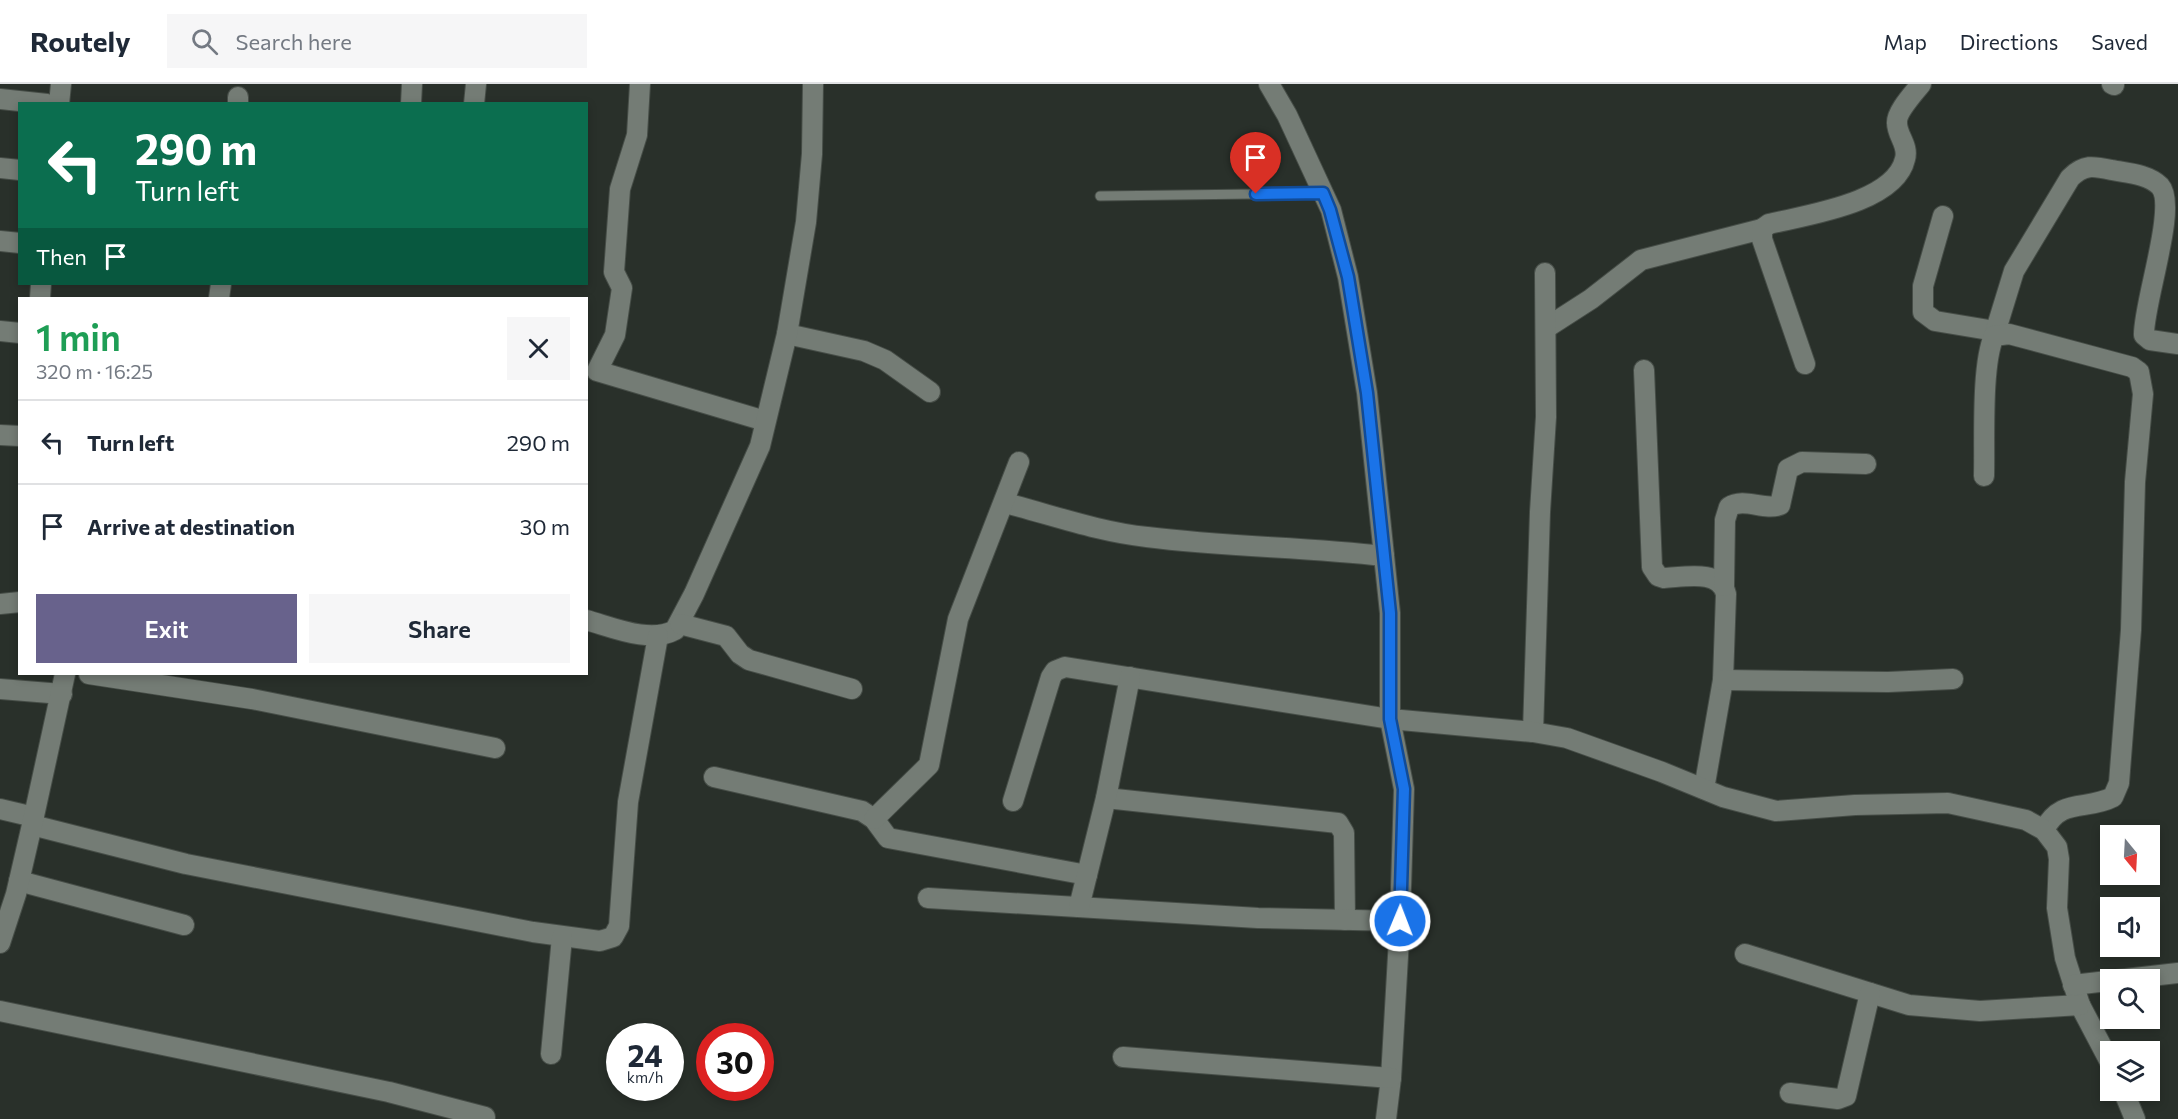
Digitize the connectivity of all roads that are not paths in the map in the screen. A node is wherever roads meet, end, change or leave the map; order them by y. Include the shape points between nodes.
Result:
1 (61, 84) edge
2 (412, 84) edge
3 (476, 84) edge
4 (640, 84) edge
5 (813, 84) edge
6 (1269, 84) edge
7 (1921, 84) edge
8 (0, 99) edge
9 (28, 102) edge
10 (59, 102) edge
11 (411, 102) edge
12 (474, 102) edge
13 (0, 168) edge
14 (18, 170) edge
15 (1323, 193) junction
16 (1100, 196) dead end
17 (1943, 216) dead end
18 (1762, 229) junction
19 (2170, 237) edge
20 (0, 241) edge
21 (18, 243) edge
22 (1545, 273) dead end
23 (1546, 328) junction
24 (0, 331) edge
25 (18, 333) edge
26 (787, 334) junction
27 (1994, 334) junction
28 (2178, 344) edge
29 (1805, 364) dead end
30 (1644, 370) dead end
31 (930, 392) dead end
32 (765, 421) junction
33 (0, 435) edge
34 (18, 436) edge
35 (1019, 462) dead end
36 (1866, 464) dead end
37 (1984, 476) dead end
38 (1005, 503) junction
39 (1384, 556) junction
40 (1724, 586) junction
41 (18, 602) edge
42 (0, 604) edge
43 (588, 621) edge
44 (680, 624) junction
45 (658, 636) junction
46 (65, 675) edge
47 (95, 675) edge
48 (1130, 677) junction
49 (1953, 678) dead end
50 (1723, 680) junction
51 (0, 689) edge
52 (852, 689) dead end
53 (62, 694) junction
54 (1390, 719) junction
55 (1533, 732) junction
56 (495, 748) dead end
57 (714, 777) dead end
58 (1704, 789) junction
59 (1106, 798) junction
60 (1013, 801) dead end
61 (0, 809) edge
62 (874, 819) junction
63 (33, 821) junction
64 (2044, 830) junction
65 (1087, 875) junction
66 (19, 881) junction
67 (928, 898) dead end
68 (1079, 907) junction
69 (1345, 920) junction
70 (1400, 921) junction
71 (184, 925) dead end
72 (562, 937) junction
73 (0, 943) edge
74 (1745, 954) dead end
75 (2178, 973) edge
76 (2073, 985) junction
77 (1870, 993) junction
78 (2080, 1005) junction
79 (0, 1011) edge
80 (2100, 1043) edge
81 (551, 1054) dead end
82 (1123, 1057) dead end
83 (1391, 1078) junction
84 (1791, 1093) dead end
85 (2128, 1101) edge
86 (485, 1118) dead end
87 (1386, 1119) edge
88 (2135, 1119) edge

1 - 10 street
2 - 11 street
3 - 12 street
4 - 32 street via 637,135 620,189 614,272 622,288 615,335 597,371
5 - 26 street via 806,222
6 - 15 street
7 - 18 street via 1898,118 1906,158 1887,184 1871,195
8 - 9 street
13 - 14 street
15 - 16 lane
15 - 39 street via 1348,277 1367,393
17 - 27 street via 1923,286 1923,312 1935,321
18 - 23 street via 1641,260 1592,299
18 - 29 street via 1762,239
19 - 27 street via 2167,200 2158,184 2140,176 2090,166 2081,168 2070,178 2014,271
19 - 28 street via 2144,335 2150,340
20 - 21 street
22 - 23 street
23 - 55 street
24 - 25 street
26 - 31 street via 864,351 885,360
26 - 32 street
27 - 37 street via 1987,372
27 - 64 street via 2009,334 2132,367 2142,380 2131,630 2119,783 2113,797 2062,809
30 - 40 street via 1652,567 1664,578 1714,578
32 - 44 street via 756,455
33 - 34 street
35 - 38 street
36 - 40 street via 1802,462 1788,469 1780,505 1768,508 1738,503 1730,507 1725,520
38 - 39 street via 1108,531 1146,537
38 - 62 street via 958,619 929,765
39 - 54 street via 1390,613
40 - 50 street
41 - 42 street
43 - 45 street
44 - 45 street via 670,633
44 - 52 street via 726,636 749,660
45 - 72 street via 628,802 619,927 608,940
46 - 53 street
47 - 56 street via 252,699
48 - 54 street
48 - 59 street
48 - 60 street via 1075,668 1055,671
49 - 50 street via 1855,682
50 - 58 street
51 - 53 street
53 - 63 street
54 - 55 street
54 - 70 street via 1404,789
55 - 58 street via 1568,738
57 - 62 street via 851,807
58 - 64 street via 1776,811 1948,803 2026,820
59 - 65 street
59 - 69 street via 1338,823 1344,833
61 - 63 street
62 - 65 street via 888,838
63 - 66 street
63 - 72 street via 197,866
64 - 76 street via 2057,847 2057,908
65 - 68 street
66 - 71 street
66 - 73 street
67 - 68 street
68 - 69 street
69 - 70 street
70 - 83 street
72 - 81 street
74 - 77 street
75 - 76 street
76 - 78 street
77 - 78 street via 1909,1005 1980,1011
77 - 84 street via 1846,1096 1838,1099
78 - 80 street
79 - 86 street via 389,1092
82 - 83 street
83 - 87 street
85 - 88 street

